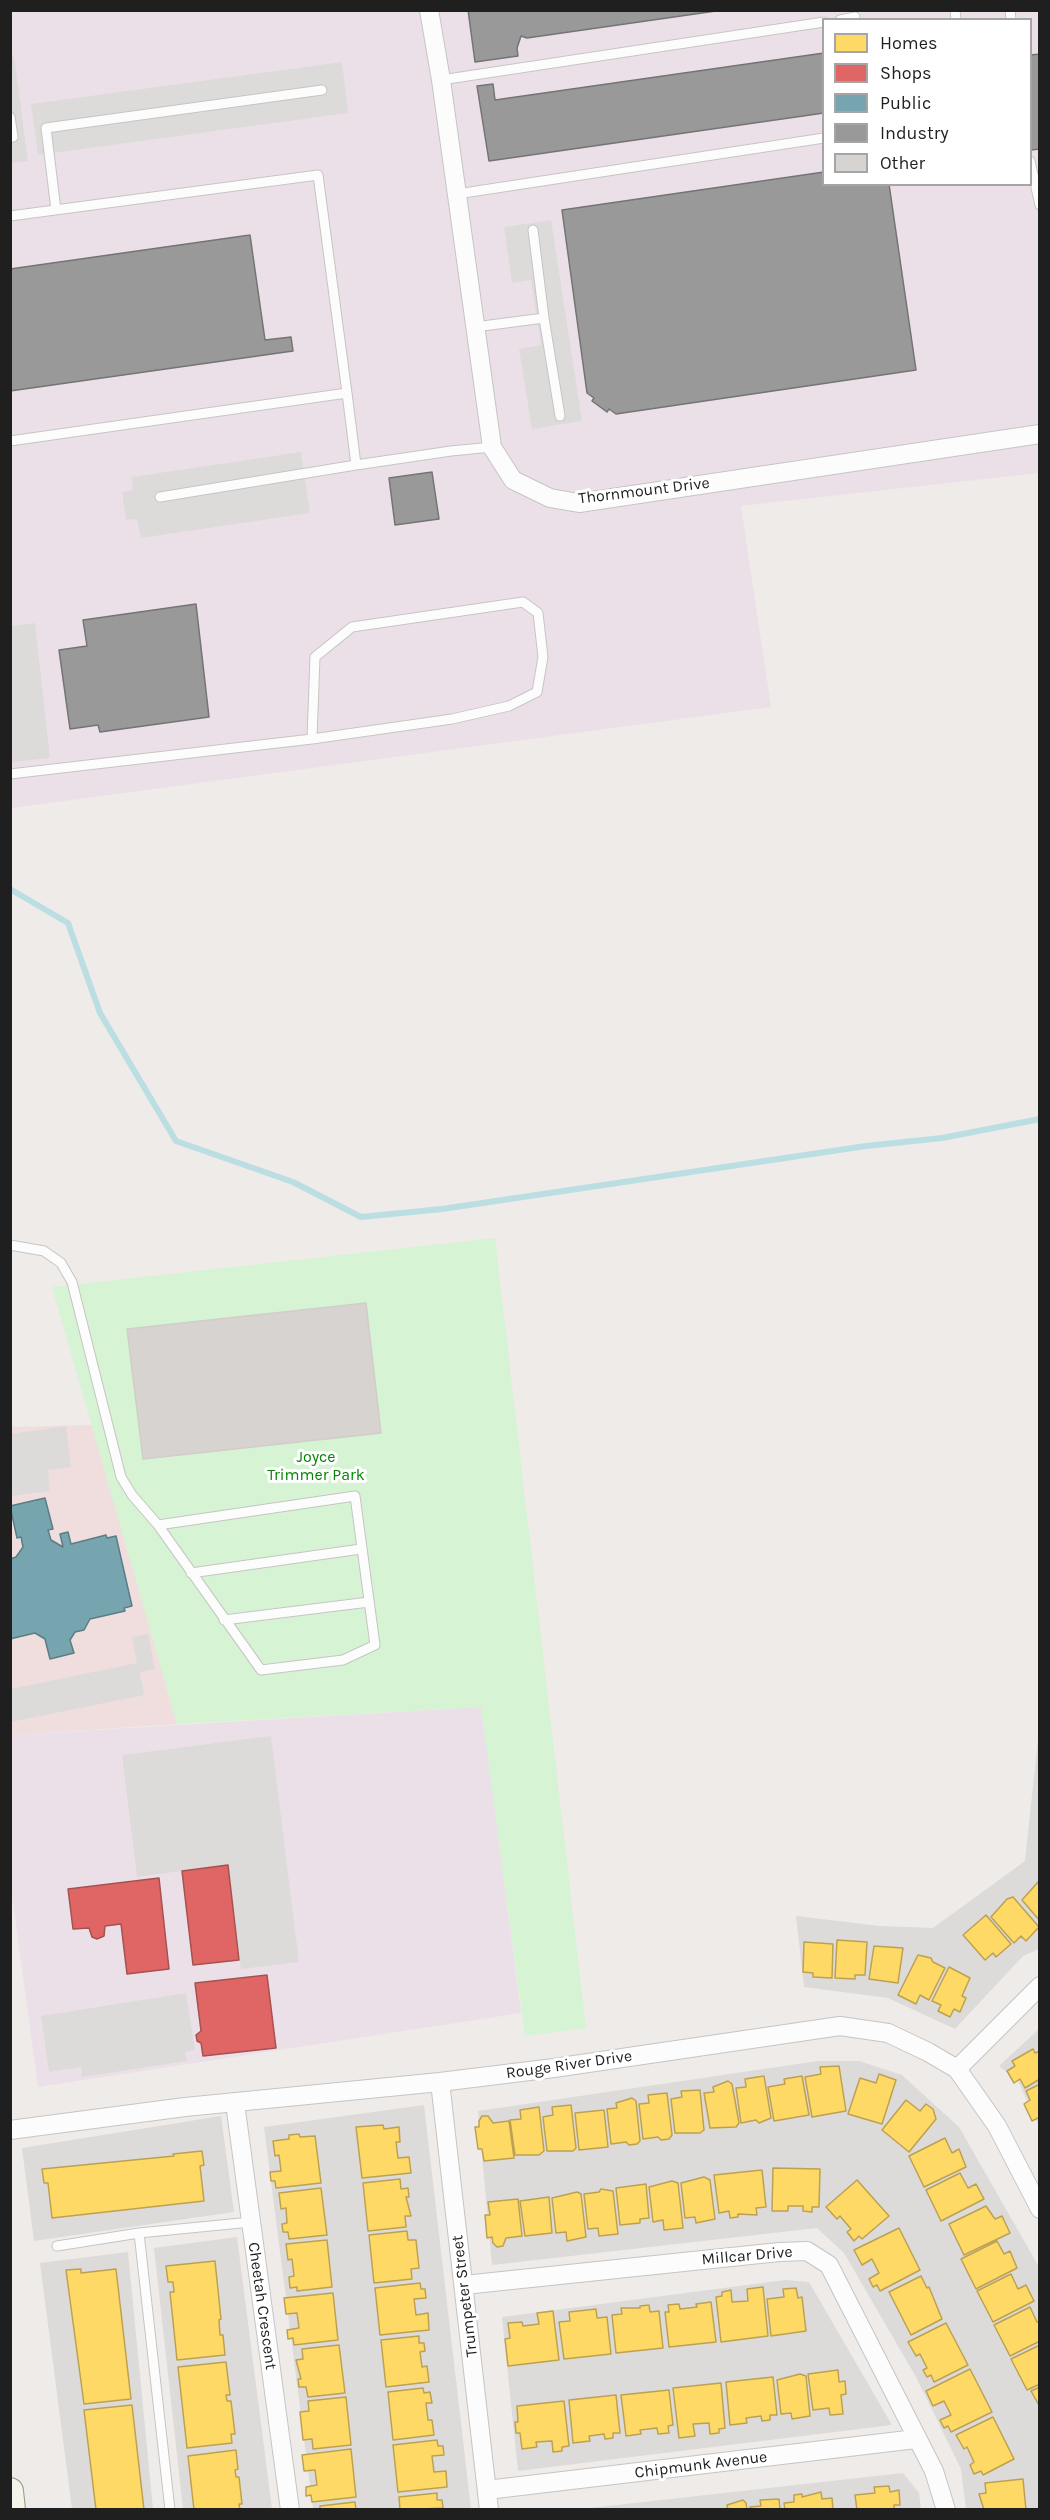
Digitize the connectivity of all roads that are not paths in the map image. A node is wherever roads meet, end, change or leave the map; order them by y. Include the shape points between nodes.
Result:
1 (429, 10) edge
2 (822, 22) edge
3 (441, 80) junction
4 (322, 90) dead end
5 (10, 117) edge
6 (10, 138) edge
7 (822, 138) edge
8 (1032, 170) edge
9 (457, 194) junction
10 (1040, 205) edge
11 (56, 210) junction
12 (10, 216) edge
13 (533, 230) dead end
14 (544, 318) junction
15 (475, 327) junction
16 (347, 393) junction
17 (560, 416) dead end
18 (1040, 434) edge
19 (10, 441) edge
20 (492, 447) junction
21 (356, 465) junction
22 (160, 497) dead end
23 (312, 739) junction
24 (10, 774) edge
25 (10, 1245) edge
26 (158, 1525) junction
27 (361, 1549) junction
28 (191, 1573) junction
29 (369, 1602) junction
30 (224, 1620) junction
31 (1040, 1986) edge
32 (957, 2069) junction
33 (440, 2082) junction
34 (236, 2103) junction
35 (10, 2130) edge
36 (1040, 2209) edge
37 (251, 2222) junction
38 (140, 2233) junction
39 (57, 2246) dead end
40 (464, 2285) junction
41 (916, 2439) junction
42 (487, 2490) junction
43 (10, 2491) edge
44 (12, 2510) edge
45 (170, 2510) edge
46 (290, 2510) edge
47 (489, 2510) edge
48 (946, 2510) edge

1 - 3 street, Thornmount Drive
2 - 3 lane
3 - 9 street, Thornmount Drive
4 - 11 lane via 46,128
5 - 6 lane via 14,137
7 - 9 lane
8 - 10 lane
9 - 15 street, Thornmount Drive
11 - 12 lane
11 - 16 lane via 318,176
13 - 14 lane
14 - 15 lane
14 - 17 lane
15 - 20 street, Thornmount Drive
16 - 19 lane
16 - 21 lane
18 - 20 street, Thornmount Drive via 579,503 550,498 513,480
20 - 21 lane
21 - 22 lane
23 - 23 lane via 452,719 509,706 537,692 543,657 538,613 523,602 352,627 315,657
23 - 24 lane
25 - 26 lane via 44,1251 61,1263 72,1282 122,1477
26 - 27 lane via 356,1496
26 - 28 lane
27 - 28 lane
27 - 29 lane
28 - 30 lane
29 - 30 lane
29 - 30 lane via 375,1645 343,1660 261,1670
31 - 32 street
32 - 33 street, Rouge River Drive via 888,2033 840,2026
32 - 36 street, Rouge River Drive via 997,2126
33 - 34 street, Rouge River Drive
33 - 40 street, Trumpeter Street
34 - 35 street, Rouge River Drive
34 - 37 street, Cheetah Crescent
37 - 38 lane
37 - 46 street, Cheetah Crescent
38 - 39 lane
38 - 45 lane
40 - 41 street, Millcar Drive via 807,2251 829,2265
40 - 42 street, Trumpeter Street
41 - 42 street, Chipmunk Avenue
41 - 48 street, Millcar Drive via 934,2471
42 - 47 street, Trumpeter Street
43 - 44 main road

